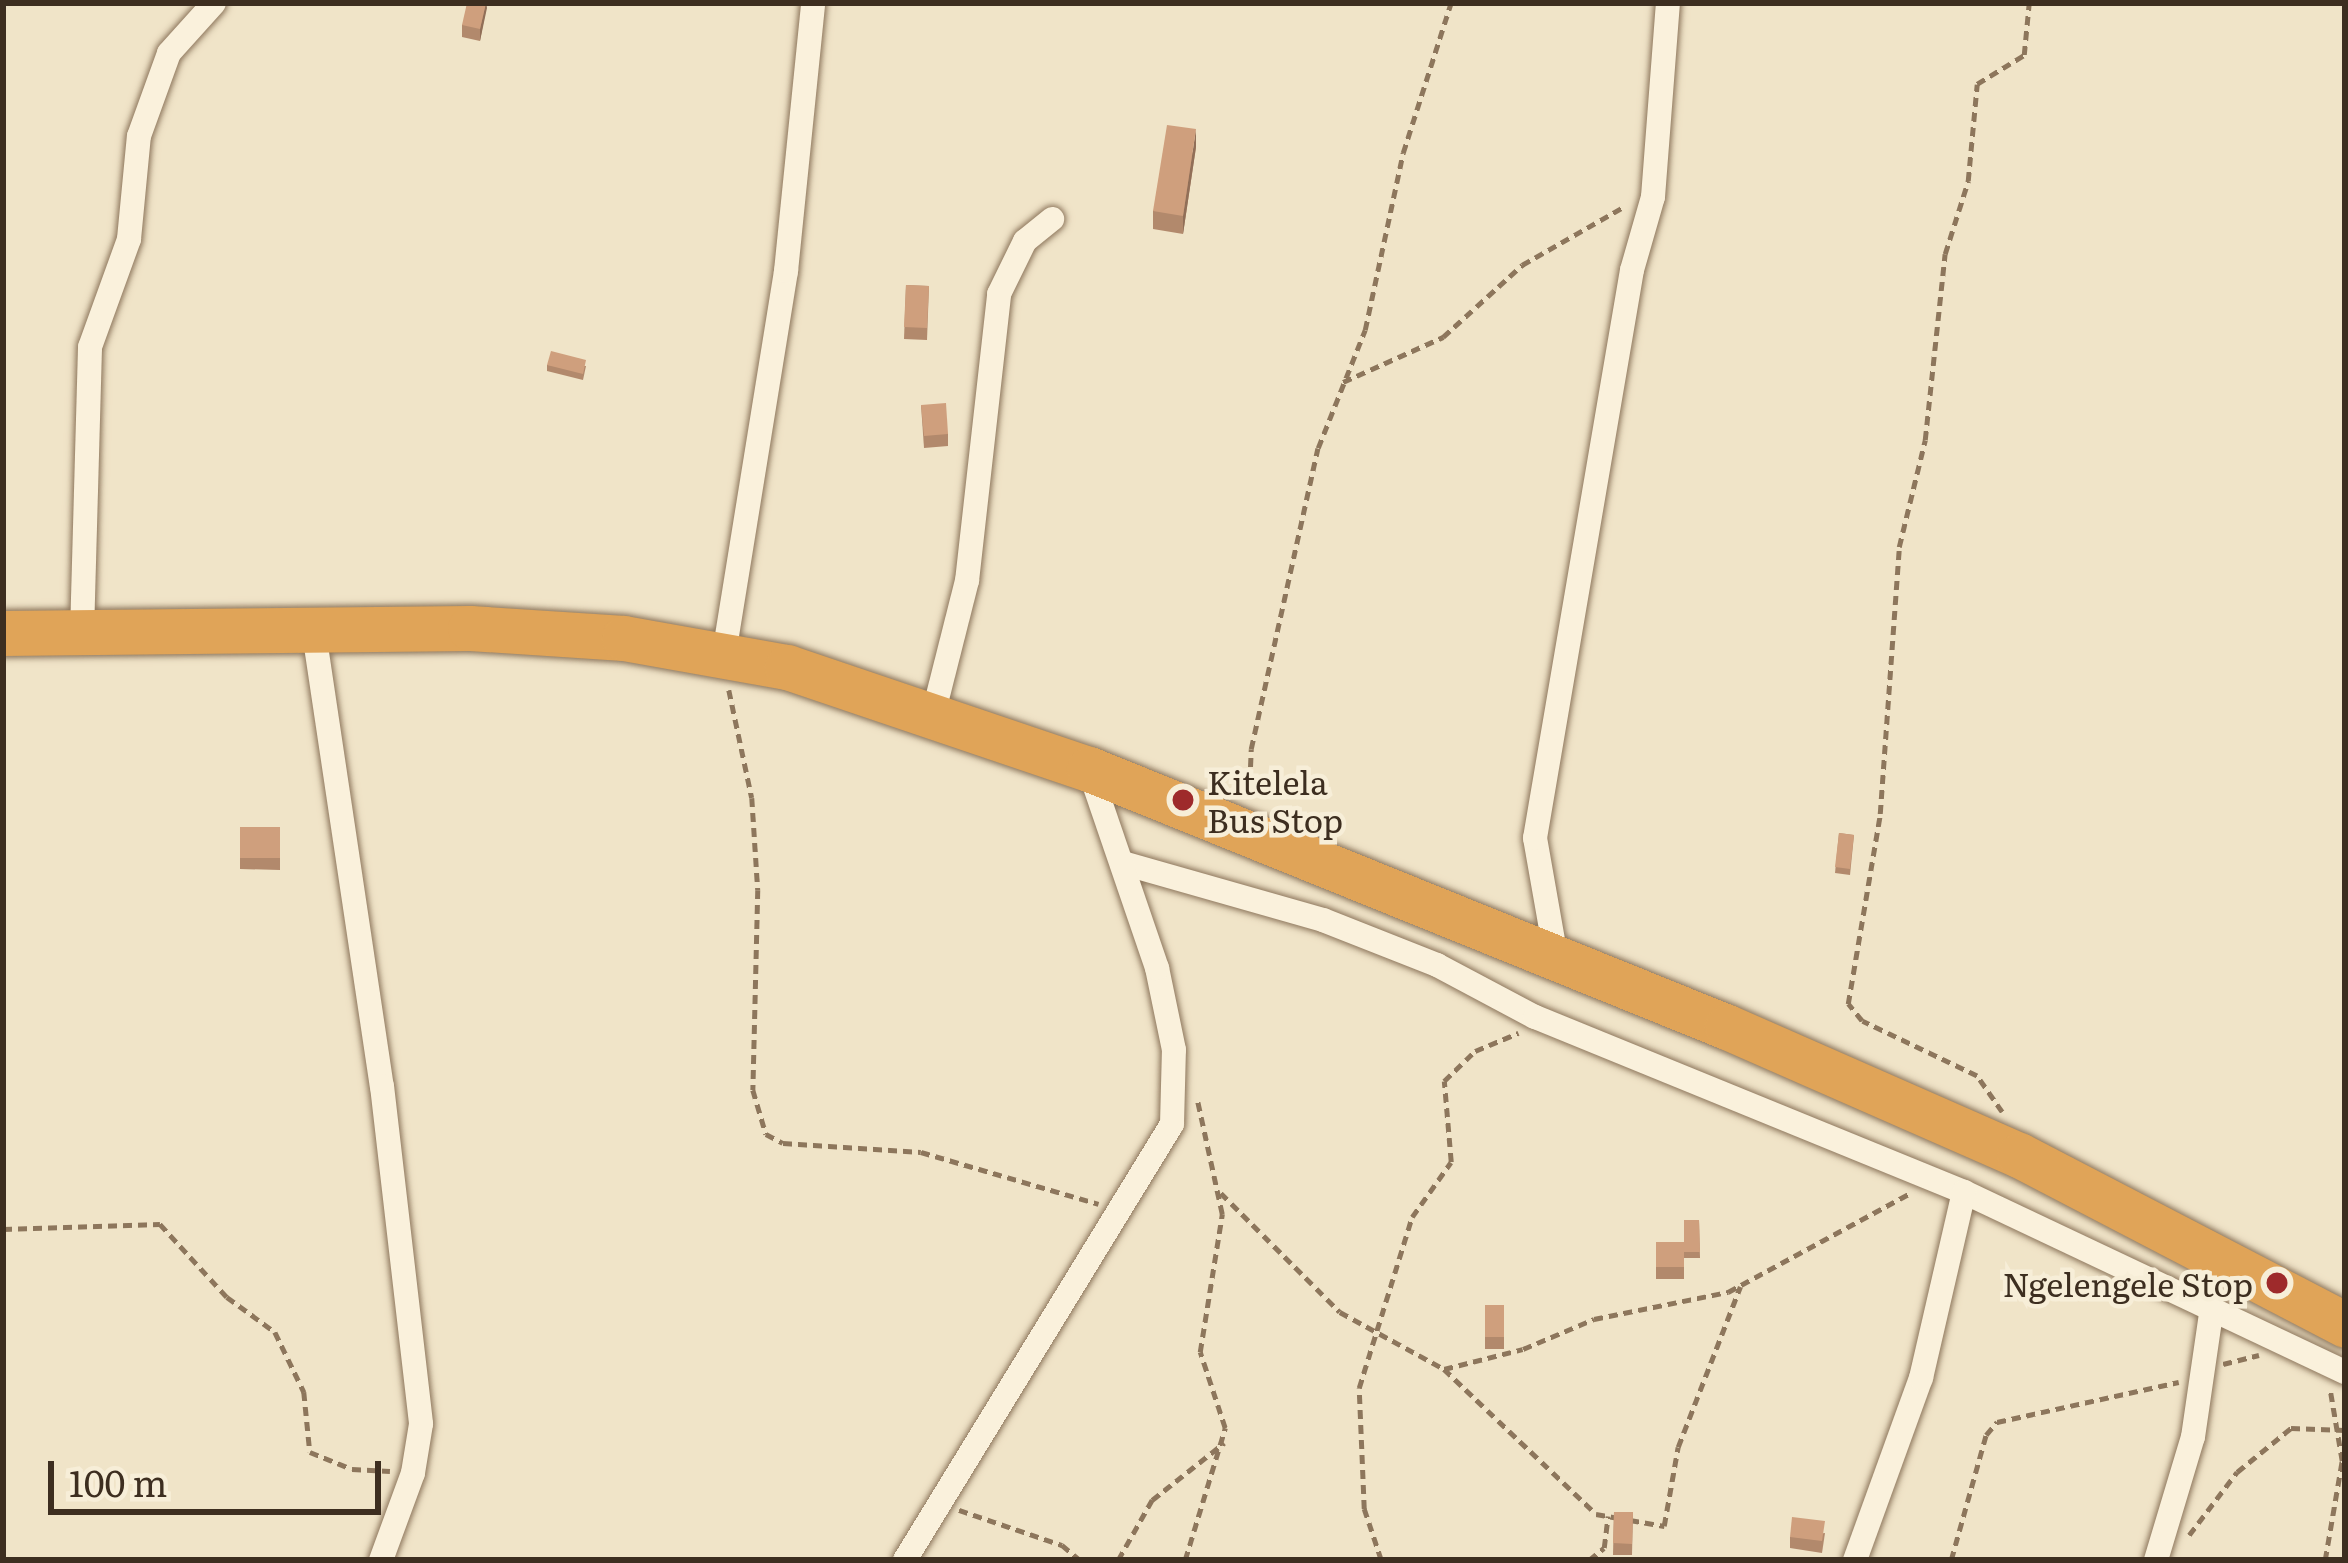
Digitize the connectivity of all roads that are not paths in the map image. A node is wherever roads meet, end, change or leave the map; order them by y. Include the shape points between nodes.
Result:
1 (214, 3) edge
2 (813, 3) edge
3 (1668, 3) edge
4 (1052, 219) dead end
5 (313, 626) junction
6 (3, 634) edge
7 (82, 634) junction
8 (724, 654) junction
9 (934, 711) junction
10 (1089, 770) junction
11 (1124, 863) junction
12 (1556, 958) junction
13 (1964, 1192) junction
14 (2212, 1306) junction
15 (2338, 1353) edge
16 (2160, 1554) edge
17 (381, 1560) edge
18 (905, 1560) edge
19 (1855, 1560) edge

1 - 7 street via 169,53 139,136 129,239 90,347
2 - 8 street via 786,271
3 - 12 street via 1654,187 1632,270 1535,838
4 - 9 street via 1025,241 999,294 967,581
5 - 7 highway
5 - 8 highway via 470,628
5 - 17 street via 421,1424 413,1473
6 - 7 highway
8 - 9 highway
9 - 10 highway
10 - 11 street
10 - 12 highway
11 - 13 street via 1323,920
11 - 18 street via 1174,1050 1172,1124
12 - 15 highway via 2019,1155
13 - 14 street
13 - 19 street via 1921,1378
14 - 15 street via 2291,1345
14 - 16 street via 2206,1371

